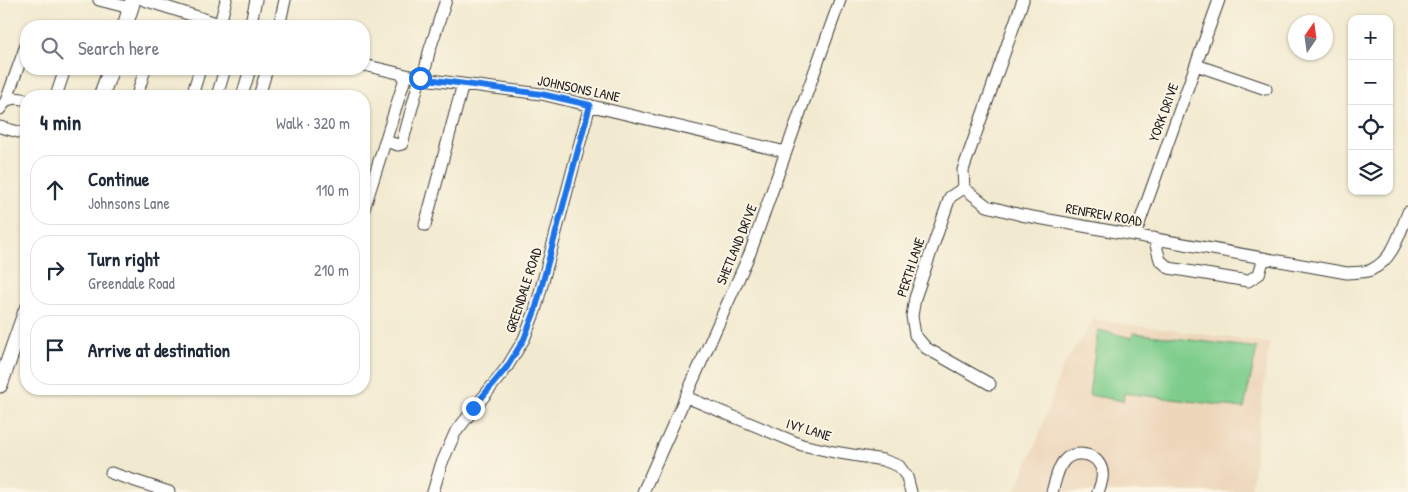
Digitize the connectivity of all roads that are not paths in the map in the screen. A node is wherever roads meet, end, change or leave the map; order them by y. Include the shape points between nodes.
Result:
1 (99, 0) edge
2 (144, 0) edge
3 (226, 0) edge
4 (256, 0) edge
5 (286, 0) edge
6 (446, 0) edge
7 (840, 0) edge
8 (1023, 0) edge
9 (1220, 0) edge
10 (132, 4) edge
11 (127, 20) edge
12 (204, 20) edge
13 (220, 20) edge
14 (251, 20) edge
15 (281, 20) edge
16 (20, 61) edge
17 (1196, 65) junction
18 (370, 66) edge
19 (63, 75) edge
20 (109, 75) edge
21 (144, 75) edge
22 (198, 75) edge
23 (223, 75) edge
24 (248, 75) edge
25 (265, 75) edge
26 (406, 75) junction
27 (422, 78) junction
28 (464, 84) junction
29 (1266, 89) dead end
30 (58, 90) edge
31 (104, 90) edge
32 (139, 90) edge
33 (194, 90) edge
34 (219, 90) edge
35 (244, 90) edge
36 (261, 90) edge
37 (20, 98) edge
38 (3, 105) edge
39 (590, 105) junction
40 (0, 128) edge
41 (20, 133) edge
42 (385, 141) junction
43 (786, 152) junction
44 (964, 188) junction
45 (370, 190) edge
46 (1408, 212) edge
47 (425, 225) dead end
48 (1134, 235) junction
49 (1154, 238) junction
50 (1264, 258) junction
51 (20, 328) edge
52 (990, 384) dead end
53 (0, 385) edge
54 (686, 397) junction
55 (111, 473) dead end
56 (169, 492) edge
57 (433, 492) edge
58 (643, 492) edge
59 (911, 492) edge
60 (1052, 492) edge
61 (1098, 492) edge

1 - 10 street
2 - 12 street
3 - 13 street
4 - 14 street
5 - 15 street
6 - 27 street
7 - 43 street, SHETLAND DRIVE
8 - 44 street via 963,170
9 - 17 street, YORK DRIVE
10 - 11 main road
16 - 38 street
17 - 29 street
17 - 48 street, YORK DRIVE
18 - 26 street, JOHNSONS LANE
19 - 30 street
20 - 31 main road
21 - 32 street
22 - 33 street
23 - 34 street
24 - 35 street
25 - 36 street
26 - 27 street, JOHNSONS LANE
26 - 42 street
27 - 28 street, JOHNSONS LANE
27 - 42 street via 402,144
28 - 39 street, JOHNSONS LANE via 541,94
28 - 47 street
37 - 38 street via 10,98
39 - 43 street, JOHNSONS LANE
39 - 57 street, GREENDALE ROAD via 535,311 524,339 507,367 455,433
40 - 41 street
42 - 45 street
43 - 54 street, SHETLAND DRIVE via 750,253
44 - 48 street, RENFREW ROAD via 987,206
44 - 52 street, PERTH LANE via 950,197 914,298 912,316 915,335 926,348
46 - 50 street, RENFREW ROAD via 1387,259 1370,271 1347,273
48 - 49 street, RENFREW ROAD
49 - 50 street, RENFREW ROAD
49 - 50 street via 1160,260 1169,268 1248,281 1259,274
51 - 53 main road
54 - 58 street, SHETLAND DRIVE
54 - 59 street, IVY LANE via 802,445 899,466 907,477
55 - 56 street
60 - 61 street via 1063,462 1081,454 1100,464 1102,482

